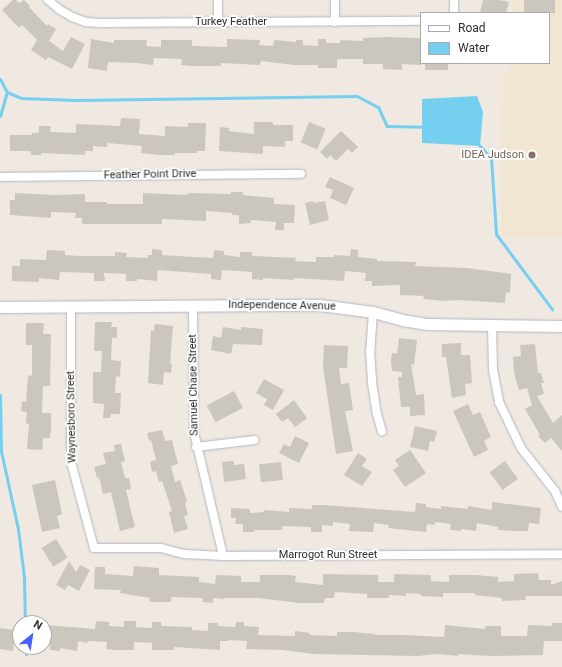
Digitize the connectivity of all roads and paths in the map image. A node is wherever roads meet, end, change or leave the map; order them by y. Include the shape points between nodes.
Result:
1 (48, 0) edge
2 (218, 0) edge
3 (335, 0) edge
4 (454, 0) edge
5 (454, 12) edge
6 (420, 21) edge
7 (218, 22) junction
8 (335, 22) junction
9 (301, 174) dead end
10 (0, 177) edge
11 (193, 306) junction
12 (0, 307) edge
13 (71, 307) junction
14 (373, 312) junction
15 (492, 326) junction
16 (562, 326) edge
17 (382, 431) dead end
18 (256, 440) dead end
19 (196, 447) junction
20 (562, 507) edge
21 (94, 548) joint
22 (562, 554) edge
23 (223, 556) junction

1 - 7 street, Turkey Feather via 72,17 86,22
2 - 7 street
3 - 8 street
4 - 5 street
6 - 8 street, Turkey Feather
7 - 8 street, Turkey Feather
9 - 10 street, Feather Point Drive
11 - 13 street, Independence Avenue
11 - 14 street, Independence Avenue via 320,305
11 - 19 street, Samuel Chase Street
12 - 13 street, Independence Avenue
13 - 21 street, Waynesboro Street via 71,462
14 - 15 street, Independence Avenue via 428,324
14 - 17 street via 370,351 372,383
15 - 16 street, Independence Avenue
15 - 20 street via 493,370 499,402 521,448 555,491
18 - 19 street
19 - 23 street, Samuel Chase Street
21 - 23 street, Marrogot Run Street via 161,548 184,554
22 - 23 street, Marrogot Run Street

